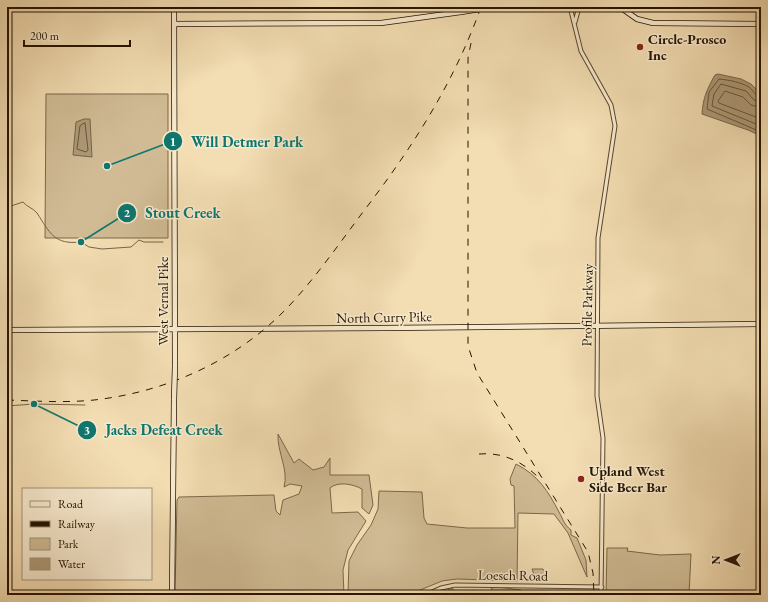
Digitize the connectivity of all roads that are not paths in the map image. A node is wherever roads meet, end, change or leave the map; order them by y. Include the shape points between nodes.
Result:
1 (174, 7) edge
2 (492, 7) edge
3 (570, 7) edge
4 (577, 7) edge
5 (622, 8) edge
6 (174, 24) junction
7 (575, 24) junction
8 (761, 24) edge
9 (761, 324) edge
10 (597, 325) junction
11 (174, 329) junction
12 (7, 330) edge
13 (602, 587) junction
14 (172, 595) edge
15 (425, 595) edge
16 (602, 595) edge

1 - 6 main road, West Vernal Pike
2 - 6 main road, bridge via 381,23
3 - 7 street, Profile Parkway
4 - 7 street, Profile Parkway
5 - 8 main road via 637,19 653,23
6 - 11 main road, West Vernal Pike
7 - 10 street, Profile Parkway via 581,51 611,105 615,126 599,224
9 - 10 main road, North Curry Pike
10 - 11 main road, North Curry Pike
10 - 13 street, Profile Parkway via 597,402 603,441
11 - 12 main road, North Curry Pike
11 - 14 main road, West Vernal Pike, bridge
13 - 15 street, Loesch Road via 455,585
13 - 16 street, Profile Parkway

